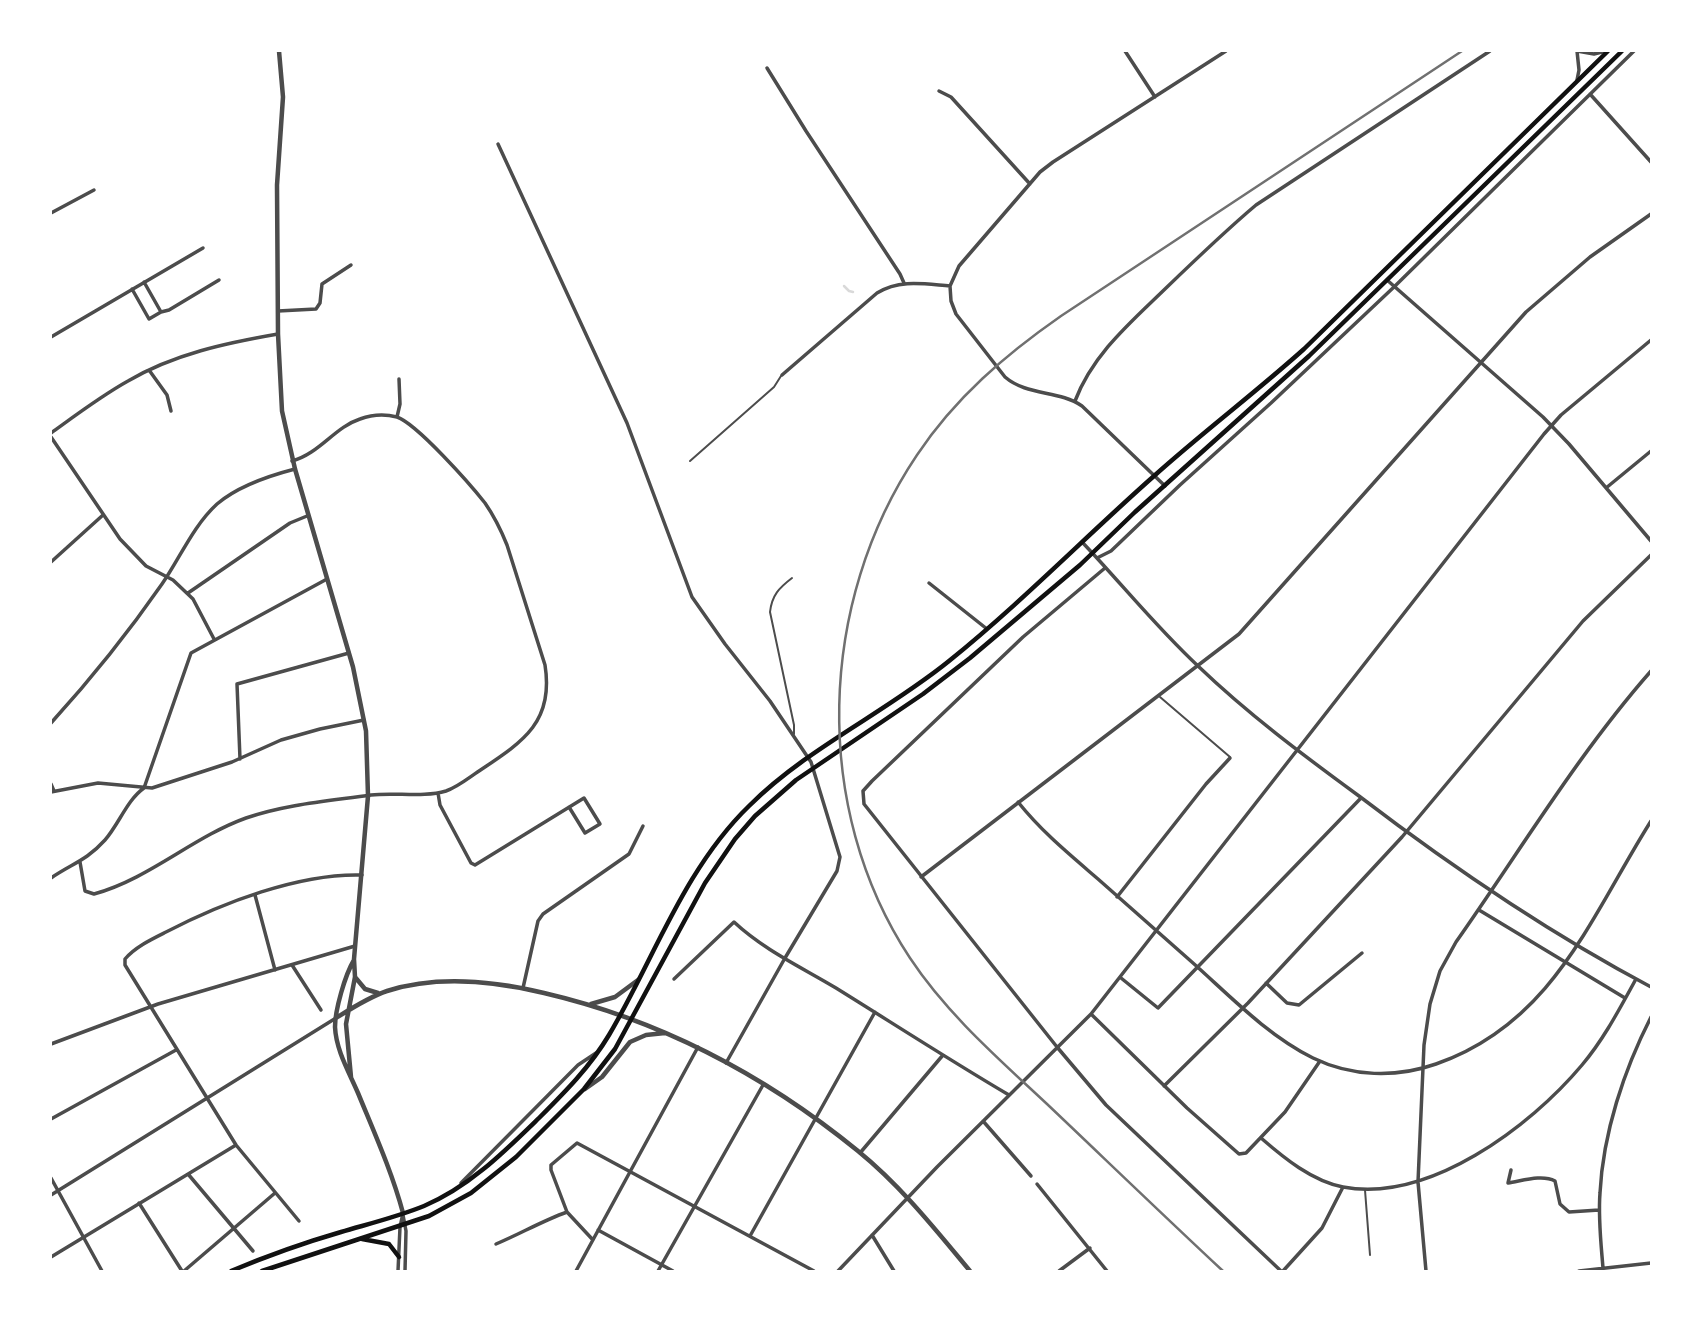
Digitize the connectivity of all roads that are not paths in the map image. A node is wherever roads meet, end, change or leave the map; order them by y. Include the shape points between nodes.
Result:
1 (279, 51) edge
2 (1125, 51) edge
3 (1226, 51) edge
4 (1490, 51) edge
5 (1577, 51) edge
6 (1607, 51) edge
7 (1622, 51) edge
8 (1634, 51) edge
9 (767, 68) dead end
10 (1576, 82) junction
11 (939, 91) dead end
12 (1590, 94) junction
13 (1155, 97) junction
14 (498, 144) dead end
15 (1651, 162) edge
16 (1030, 184) junction
17 (94, 190) dead end
18 (51, 213) edge
19 (1651, 214) edge
20 (202, 248) dead end
21 (351, 265) dead end
22 (219, 280) dead end
23 (1387, 281) junction
24 (144, 282) junction
25 (904, 283) junction
26 (950, 286) junction
27 (1394, 287) junction
28 (132, 289) junction
29 (278, 311) junction
30 (161, 312) junction
31 (278, 334) junction
32 (51, 337) edge
33 (1651, 340) edge
34 (1480, 363) junction
35 (149, 370) junction
36 (782, 375) joint
37 (399, 379) dead end
38 (1075, 401) junction
39 (172, 411) dead end
40 (397, 417) junction
41 (1551, 425) junction
42 (51, 435) edge
43 (1651, 451) edge
44 (292, 461) junction
45 (690, 461) dead end
46 (295, 469) junction
47 (1154, 475) junction
48 (1164, 486) junction
49 (1606, 488) junction
50 (103, 515) junction
51 (307, 516) junction
52 (1651, 541) edge
53 (1082, 542) junction
54 (1651, 555) edge
55 (1095, 556) junction
56 (51, 562) edge
57 (1105, 568) junction
58 (166, 578) junction
59 (792, 578) dead end
60 (327, 579) junction
61 (929, 583) dead end
62 (188, 593) junction
63 (987, 629) junction
64 (214, 639) junction
65 (349, 653) junction
66 (1197, 666) junction
67 (1651, 671) edge
68 (1158, 696) junction
69 (365, 720) junction
70 (51, 723) edge
71 (794, 735) junction
72 (1298, 750) junction
73 (1230, 758) joint
74 (240, 759) junction
75 (51, 784) edge
76 (144, 788) junction
77 (52, 791) edge
78 (438, 793) junction
79 (368, 796) junction
80 (1361, 798) junction
81 (1018, 802) junction
82 (569, 807) junction
83 (1651, 821) edge
84 (643, 826) dead end
85 (1405, 832) junction
86 (80, 862) junction
87 (362, 875) junction
88 (921, 877) junction
89 (51, 878) edge
90 (1491, 892) junction
91 (255, 895) junction
92 (1117, 897) junction
93 (1479, 910) junction
94 (1157, 931) junction
95 (355, 946) junction
96 (1577, 946) junction
97 (1362, 953) dead end
98 (785, 958) junction
99 (354, 960) junction
100 (1567, 963) junction
101 (292, 965) junction
102 (1197, 967) junction
103 (275, 970) junction
104 (355, 977) junction
105 (1121, 978) junction
106 (638, 979) junction
107 (674, 979) dead end
108 (1637, 979) junction
109 (1266, 984) junction
110 (1651, 987) edge
111 (523, 988) junction
112 (379, 994) junction
113 (1625, 998) junction
114 (589, 1004) junction
115 (152, 1007) junction
116 (1244, 1007) junction
117 (321, 1010) dead end
118 (349, 1010) junction
119 (875, 1012) junction
120 (620, 1014) junction
121 (1091, 1014) junction
122 (1651, 1017) edge
123 (336, 1018) junction
124 (633, 1018) junction
125 (668, 1033) junction
126 (51, 1044) edge
127 (698, 1047) junction
128 (1057, 1048) junction
129 (615, 1049) junction
130 (176, 1050) junction
131 (598, 1052) junction
132 (943, 1055) junction
133 (1320, 1061) junction
134 (614, 1062) junction
135 (726, 1063) junction
136 (1423, 1068) junction
137 (351, 1077) junction
138 (763, 1085) junction
139 (1164, 1086) junction
140 (584, 1089) junction
141 (1009, 1095) junction
142 (207, 1098) junction
143 (815, 1118) junction
144 (51, 1119) edge
145 (983, 1122) junction
146 (1261, 1138) junction
147 (236, 1145) junction
148 (860, 1153) junction
149 (630, 1170) junction
150 (1511, 1170) dead end
151 (188, 1174) junction
152 (1031, 1176) dead end
153 (51, 1178) edge
154 (1418, 1182) junction
155 (1037, 1184) dead end
156 (1343, 1187) junction
157 (458, 1188) junction
158 (1365, 1189) junction
159 (58, 1191) junction
160 (275, 1193) junction
161 (51, 1195) edge
162 (908, 1198) junction
163 (139, 1203) junction
164 (694, 1206) junction
165 (1600, 1210) junction
166 (567, 1212) junction
167 (403, 1213) junction
168 (299, 1221) dead end
169 (402, 1227) junction
170 (232, 1228) junction
171 (597, 1230) junction
172 (872, 1235) junction
173 (750, 1236) junction
174 (83, 1237) junction
175 (358, 1239) junction
176 (593, 1240) junction
177 (496, 1244) dead end
178 (1090, 1248) junction
179 (253, 1251) dead end
180 (1370, 1255) dead end
181 (51, 1257) edge
182 (399, 1257) junction
183 (1651, 1263) edge
184 (661, 1265) junction
185 (1604, 1268) junction
186 (265, 1270) edge
187 (102, 1271) edge
188 (183, 1271) edge
189 (231, 1271) edge
190 (398, 1271) edge
191 (405, 1271) edge
192 (576, 1271) edge
193 (657, 1271) edge
194 (673, 1271) edge
195 (814, 1271) edge
196 (838, 1271) edge
197 (894, 1271) edge
198 (970, 1271) edge
199 (1059, 1271) edge
200 (1107, 1271) edge
201 (1282, 1271) edge
202 (1426, 1271) edge
203 (1579, 1271) edge

1 - 29 street via 284,97 278,172
2 - 13 street
3 - 13 street
4 - 38 street via 1255,205 1113,340 1083,380
5 - 6 street
5 - 10 street via 1580,70
6 - 10 main road
7 - 23 main road
8 - 12 street
9 - 25 street
10 - 47 main road via 1304,349
11 - 16 street via 951,97
12 - 15 street
12 - 27 street
13 - 16 street via 1053,162
14 - 71 street via 627,423 692,597
16 - 26 street via 959,266
17 - 18 street
19 - 34 street via 1558,284
20 - 24 street
21 - 29 street via 322,284 316,309
22 - 30 street
23 - 27 street
23 - 48 main road
24 - 28 street
24 - 30 street
25 - 26 street
25 - 36 street via 877,293
26 - 38 street via 956,314 1005,377 1025,388
27 - 34 street
27 - 55 street via 1111,551
28 - 30 street via 149,318
28 - 32 street
29 - 31 street
31 - 35 street via 201,350
31 - 44 street via 282,411
33 - 41 street
34 - 41 street
34 - 66 street via 1253,621
35 - 39 street
35 - 42 street
36 - 45 lane
37 - 40 street
38 - 47 street
40 - 44 street via 361,418 308,456
40 - 78 street via 423,435 484,501 500,527 547,678 543,711 528,736
41 - 49 street
41 - 72 street
42 - 50 street
43 - 49 street
44 - 46 street
46 - 51 street
46 - 58 street via 242,488 217,504
47 - 48 street
47 - 53 main road
48 - 55 main road
49 - 52 street
50 - 56 street
50 - 58 street via 135,555
51 - 60 street
51 - 62 street
53 - 55 street
53 - 63 main road
54 - 85 street via 1583,621
55 - 57 street
55 - 124 main road via 970,658 804,775 755,816 686,915
57 - 66 street
57 - 88 street via 1046,617 863,791 864,804
58 - 62 street
58 - 70 street via 112,652
59 - 71 lane via 778,589 770,612
60 - 64 street
60 - 65 street
61 - 63 street
62 - 64 street
63 - 106 main road via 756,799 722,837
64 - 76 street via 196,649 187,661
65 - 69 street
65 - 74 street via 237,684
66 - 68 street
66 - 72 street
67 - 90 street via 1596,739
68 - 73 lane
68 - 81 street
69 - 74 street via 299,734
69 - 79 street
71 - 98 street via 811,762 841,864
72 - 80 street
72 - 94 street
73 - 92 street
74 - 76 street
75 - 77 street
76 - 77 street via 98,783
76 - 86 street via 105,839
78 - 79 street
78 - 82 street via 440,805 475,865
79 - 86 street via 309,802 243,820 94,894 85,891
79 - 87 street
80 - 85 street
80 - 102 street
81 - 88 street
81 - 92 street via 1052,841
82 - 82 street via 585,833 600,824 584,798
83 - 96 street
84 - 111 street via 629,853 538,920
85 - 90 street
85 - 109 street
86 - 89 street
87 - 91 street via 318,879
87 - 95 street
88 - 128 street
90 - 93 street
90 - 96 street
91 - 103 street
91 - 115 street via 185,922 130,953 125,965
92 - 94 street
93 - 100 street
93 - 136 street via 1440,971 1430,1004
94 - 102 street
94 - 105 street
95 - 99 street
95 - 101 street
96 - 100 street
96 - 108 street
97 - 109 street via 1299,1005 1287,1003
98 - 107 street via 734,922
98 - 119 street
98 - 135 street
99 - 104 street
99 - 123 street
100 - 113 street
100 - 136 street via 1536,1000 1500,1032 1475,1048
101 - 103 street
101 - 117 street
102 - 105 street via 1158,1008
102 - 116 street
103 - 115 street
104 - 112 street via 365,989
104 - 118 street
105 - 121 street
106 - 114 street via 615,997
106 - 120 main road
108 - 110 street
108 - 113 street
109 - 116 street
111 - 112 street via 461,982 417,984
111 - 114 street
112 - 118 street
113 - 154 street via 1596,1048 1554,1095 1491,1145
114 - 120 street
115 - 126 street
115 - 130 street
116 - 133 street via 1277,1036
116 - 139 street
118 - 123 street
118 - 137 street via 346,1031
119 - 132 street
119 - 143 street
120 - 124 street
120 - 131 main road
121 - 128 street
121 - 139 street
122 - 165 street via 1611,1126
123 - 137 street via 339,1047
123 - 142 street
124 - 125 street
124 - 129 main road
125 - 127 street
125 - 134 street via 630,1042
127 - 135 street
127 - 149 street
128 - 141 street
128 - 201 street via 1106,1105
129 - 134 lane
129 - 140 main road
130 - 142 street
130 - 144 street
131 - 157 street via 578,1065
131 - 157 main road via 576,1081 509,1148
132 - 141 street
132 - 148 street
133 - 136 street via 1382,1074
133 - 146 street
134 - 140 street
135 - 138 street
136 - 154 street
137 - 167 street
138 - 143 street
138 - 164 street
139 - 146 street via 1239,1153 1246,1153
140 - 169 main road via 480,1186
141 - 145 street
142 - 147 street
142 - 159 street
143 - 148 street
143 - 173 street
145 - 152 street
145 - 162 street
146 - 156 street via 1301,1168
147 - 151 street
147 - 160 street
148 - 162 street
149 - 164 street
149 - 166 street via 577,1143 551,1165
149 - 171 street
150 - 165 street via 1508,1182 1555,1181 1560,1204 1569,1212
151 - 163 street
151 - 170 street
153 - 159 street
154 - 158 street
154 - 202 street
155 - 178 street
156 - 158 street
156 - 201 street via 1322,1228
157 - 167 main road
158 - 180 lane
159 - 161 street
159 - 174 street
160 - 168 street
160 - 170 street
162 - 172 street
162 - 198 street
163 - 174 street
163 - 188 street
164 - 173 street
164 - 184 street
165 - 185 street
166 - 176 street
166 - 177 street
167 - 169 street
167 - 189 main road
169 - 175 main road
169 - 182 street
169 - 191 street
170 - 179 street
170 - 188 street
171 - 176 street
171 - 184 street
172 - 196 street
172 - 197 street
173 - 195 street
174 - 181 street
174 - 187 street
175 - 182 main road via 389,1244
175 - 186 main road
176 - 192 street
178 - 199 street
178 - 200 street
182 - 190 street
183 - 185 street
184 - 193 street
184 - 194 street
185 - 203 street

